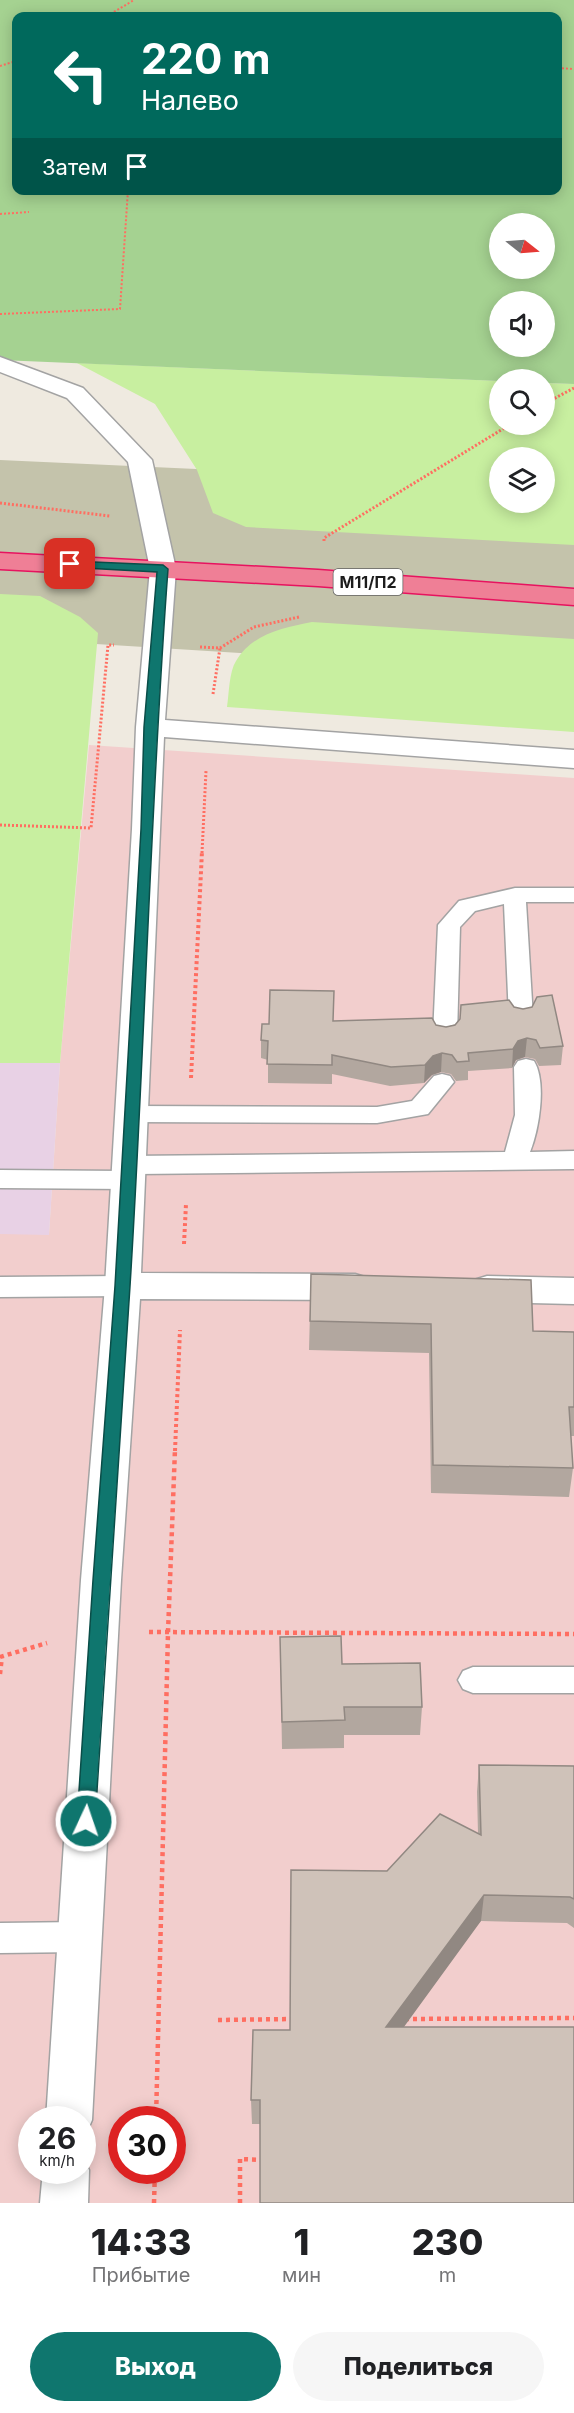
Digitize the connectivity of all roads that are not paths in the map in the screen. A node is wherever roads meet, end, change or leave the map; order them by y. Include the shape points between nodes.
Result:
1 (0, 364) edge
2 (0, 561) edge
3 (163, 569) junction
4 (574, 597) edge
5 (150, 727) junction
6 (574, 759) edge
7 (515, 895) junction
8 (574, 895) edge
9 (520, 1018) edge
10 (445, 1036) edge
11 (525, 1067) dead end
12 (442, 1082) dead end
13 (132, 1114) junction
14 (514, 1160) junction
15 (574, 1160) edge
16 (129, 1172) junction
17 (0, 1179) edge
18 (123, 1286) junction
19 (0, 1287) edge
20 (384, 1288) edge
21 (455, 1289) edge
22 (574, 1290) edge
23 (473, 1680) dead end
24 (574, 1680) edge
25 (80, 1937) junction
26 (0, 1938) edge
27 (70, 2106) edge
28 (65, 2184) edge
29 (64, 2203) edge

1 - 3 street via 75,393 140,460
2 - 3 highway, М11/П2
3 - 4 highway, М11/П2
3 - 5 street
5 - 6 street
5 - 13 street
7 - 8 lane
7 - 9 lane
7 - 10 lane via 467,906 449,925
11 - 14 lane via 529,1108 525,1134
12 - 13 lane via 419,1108 377,1116
13 - 16 street
14 - 15 lane
14 - 16 lane via 188,1164
16 - 17 lane
16 - 18 street
18 - 19 lane
18 - 20 street
18 - 25 street
21 - 22 street
23 - 24 lane
25 - 26 lane
25 - 27 street
28 - 29 street

